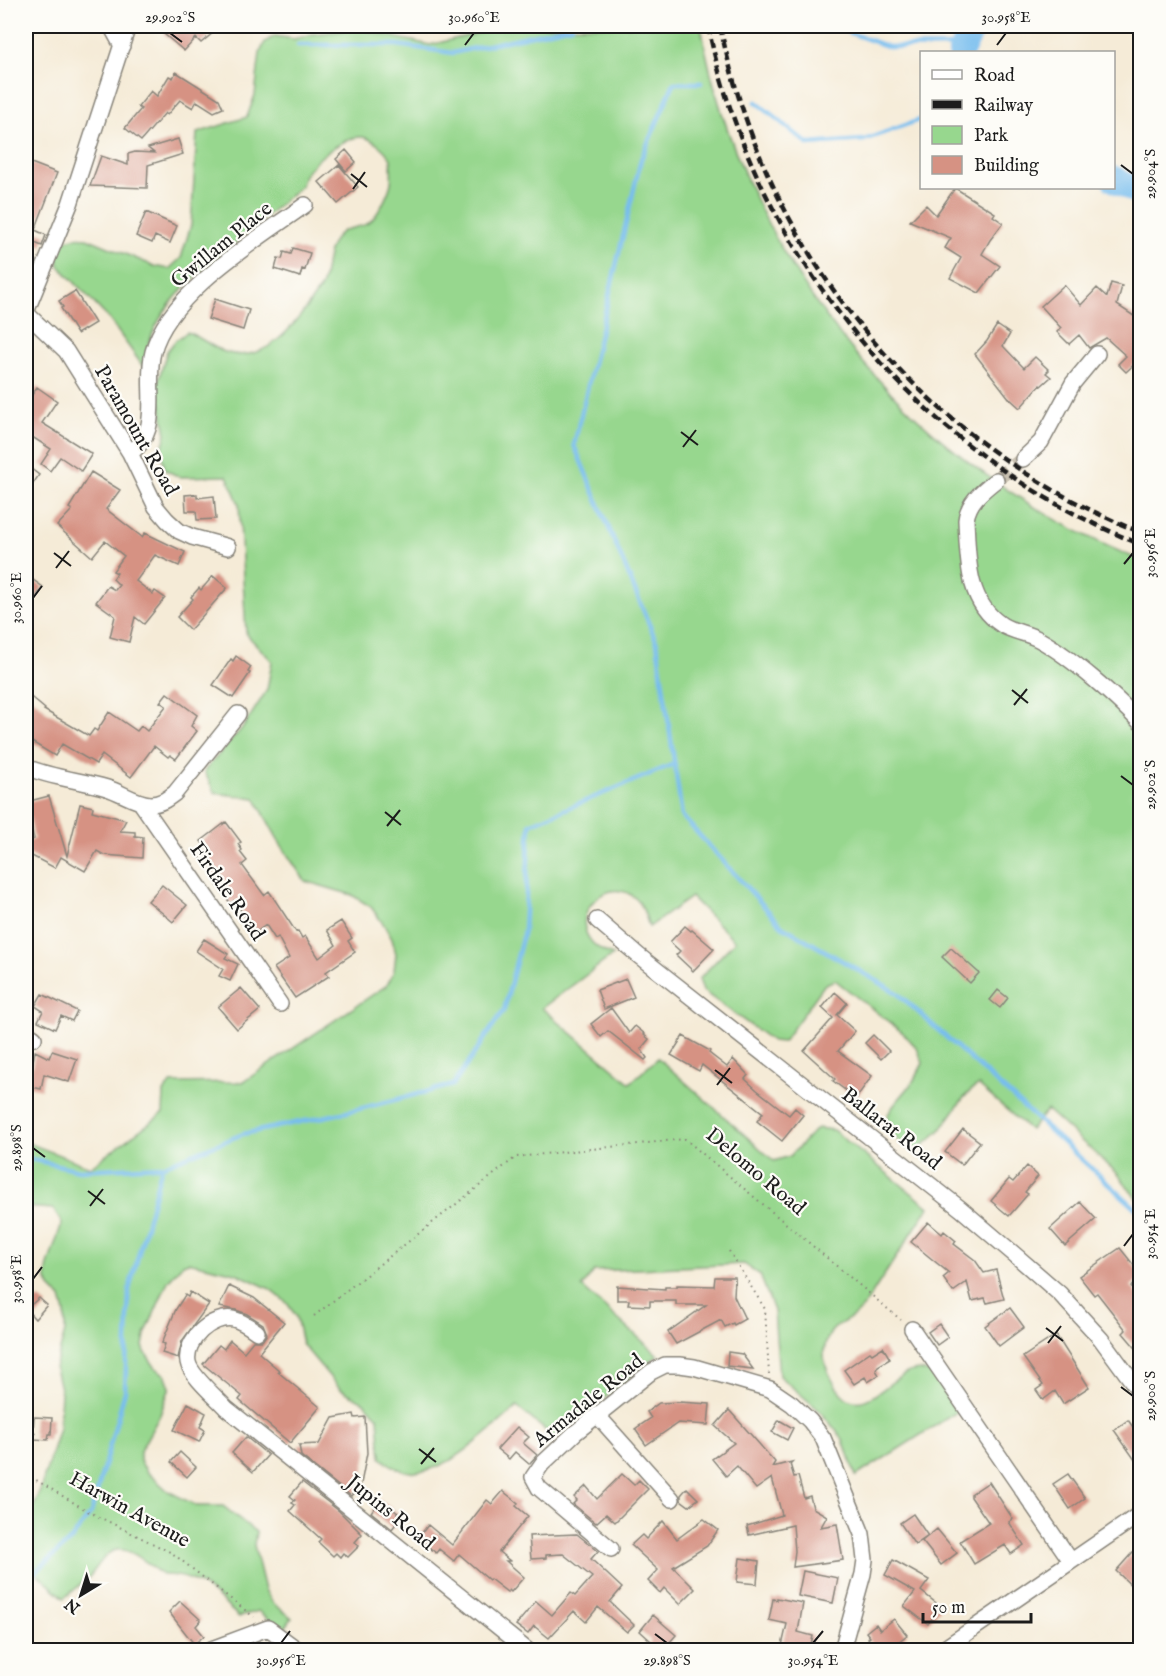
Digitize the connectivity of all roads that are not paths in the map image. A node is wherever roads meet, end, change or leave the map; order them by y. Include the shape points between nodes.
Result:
1 (111, 26) edge
2 (128, 26) edge
3 (122, 46) junction
4 (304, 205) dead end
5 (26, 313) edge
6 (1097, 354) dead end
7 (130, 453) junction
8 (1023, 459) tunnel mouth
9 (996, 480) tunnel mouth
10 (228, 547) dead end
11 (238, 714) dead end
12 (1140, 722) edge
13 (26, 767) edge
14 (141, 803) junction
15 (597, 920) dead end
16 (280, 1004) dead end
17 (912, 1329) road end
18 (257, 1332) dead end
19 (1140, 1392) edge
20 (597, 1415) junction
21 (672, 1499) dead end
22 (1140, 1514) edge
23 (611, 1549) dead end
24 (1071, 1561) junction
25 (209, 1650) edge
26 (298, 1650) edge
27 (527, 1650) edge
28 (842, 1650) edge
29 (942, 1650) edge

1 - 3 street
2 - 3 street
3 - 5 street via 70,204
4 - 7 street, Gwillam Place via 213,273 172,314 153,352 149,429 142,443
5 - 7 street, Paramount Road via 66,351
6 - 8 street via 1073,383 1041,442
7 - 10 street, Paramount Road via 156,507 167,520 192,537
9 - 12 street via 973,501 966,520 969,573 981,603 1000,624 1032,636 1062,655
11 - 14 street via 175,793 165,801
13 - 14 street via 106,788
14 - 16 street, Firdale Road
15 - 19 street, Ballarat Road via 1014,1254 1060,1294
17 - 24 street
18 - 27 street, Jupins Road via 232,1319 210,1323 199,1332 189,1352 192,1370 226,1408
20 - 21 street
20 - 23 street, Armadale Road via 542,1464 533,1477 539,1488
20 - 28 street, Armadale Road via 651,1372 665,1365 680,1365 770,1389 810,1421 823,1438 862,1534 863,1574
22 - 24 street
24 - 29 street
25 - 26 street via 268,1628

